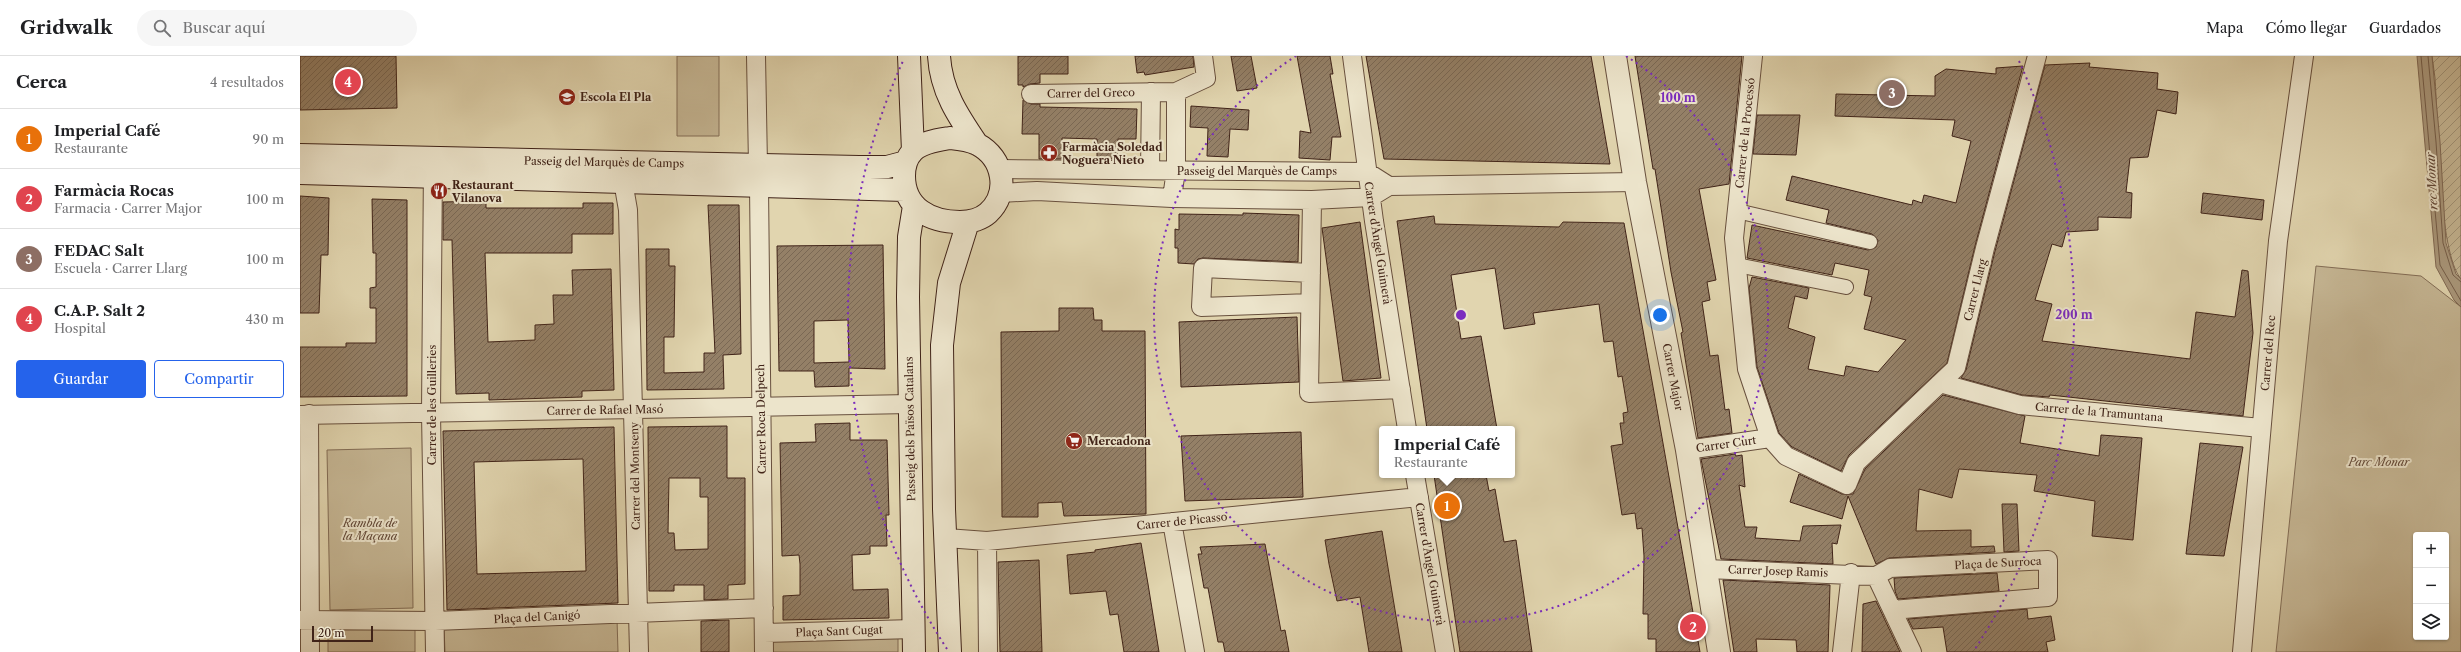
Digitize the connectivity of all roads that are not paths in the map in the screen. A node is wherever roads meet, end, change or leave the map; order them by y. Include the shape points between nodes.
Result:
1 (756, 56) edge
2 (909, 56) edge
3 (940, 56) edge
4 (1203, 56) edge
5 (1352, 56) edge
6 (1615, 56) edge
7 (1752, 56) edge
8 (2037, 56) edge
9 (2304, 56) edge
10 (1151, 92) junction
11 (1176, 92) junction
12 (1031, 94) dead end
13 (977, 144) junction
14 (300, 155) edge
15 (910, 156) junction
16 (432, 168) junction
17 (1000, 169) junction
18 (1150, 170) junction
19 (1176, 170) junction
20 (1367, 172) junction
21 (300, 173) edge
22 (758, 175) junction
23 (623, 181) junction
24 (1635, 182) junction
25 (1389, 186) junction
26 (1000, 194) junction
27 (1371, 197) junction
28 (909, 198) junction
29 (1172, 198) junction
30 (1312, 200) junction
31 (1737, 210) junction
32 (968, 222) junction
33 (1870, 242) dead end
34 (1737, 265) junction
35 (1311, 273) junction
36 (1846, 287) dead end
37 (1310, 304) junction
38 (1940, 383) junction
39 (1401, 390) junction
40 (910, 404) junction
41 (762, 407) junction
42 (634, 409) junction
43 (431, 412) junction
44 (305, 415) edge
45 (1407, 426) edge
46 (2261, 428) junction
47 (1770, 438) junction
48 (1687, 450) junction
49 (1416, 478) edge
50 (1847, 484) joint
51 (1419, 497) junction
52 (1172, 522) junction
53 (946, 538) junction
54 (987, 541) junction
55 (1706, 569) junction
56 (1851, 574) junction
57 (1876, 576) junction
58 (764, 608) junction
59 (1892, 610) junction
60 (638, 612) junction
61 (304, 620) edge
62 (435, 621) junction
63 (914, 629) junction
64 (764, 634) junction
65 (310, 652) edge
66 (435, 652) edge
67 (639, 652) edge
68 (764, 652) edge
69 (914, 652) edge
70 (950, 652) edge
71 (988, 652) edge
72 (1195, 652) edge
73 (1445, 652) edge
74 (1719, 652) edge
75 (1842, 652) edge
76 (1912, 652) edge
77 (2242, 652) edge

1 - 22 street, Carrer Roca Delpech
2 - 15 main road
3 - 13 main road via 942,80 949,99
4 - 11 street, Carrer del Greco via 1206,78
5 - 20 street, Carrer d'Àngel Guimerà
6 - 24 main road, Carrer Major
7 - 31 street, Carrer de la Processó
8 - 38 street, Carrer Llarg via 1985,248 1956,368
9 - 46 street, Carrer del Rec via 2278,241
10 - 11 street, Carrer del Greco
10 - 12 street, Carrer del Greco
10 - 18 street, Carrer del Greco
11 - 19 street
13 - 15 main road via 950,138 924,144
13 - 17 main road via 993,158
14 - 16 main road, Passeig del Marquès de Camps
15 - 22 main road, Passeig del Marquès de Camps via 887,167
15 - 28 main road
16 - 21 main road, Passeig del Marquès de Camps
16 - 22 main road, Passeig del Marquès de Camps
16 - 23 main road, Passeig del Marquès de Camps
16 - 43 street, Carrer de les Guilleries
17 - 18 street, Passeig del Marquès de Camps
17 - 26 main road
18 - 19 street, Passeig del Marquès de Camps
19 - 20 street, Passeig del Marquès de Camps
19 - 29 street
20 - 25 street
20 - 27 street, Carrer d'Àngel Guimerà
22 - 23 main road, Passeig del Marquès de Camps
22 - 28 main road, Passeig del Marquès de Camps
22 - 41 street, Carrer Roca Delpech
23 - 42 street, Carrer del Montseny via 628,210
24 - 25 street
24 - 48 main road, Carrer Major
25 - 27 street
26 - 29 street via 1037,191
26 - 32 main road via 996,204 984,216
27 - 30 street
27 - 39 street, Carrer d'Àngel Guimerà
28 - 32 main road via 920,212 934,218
28 - 40 main road, Passeig dels Països Catalans
29 - 30 street
30 - 35 street
31 - 33 street
31 - 34 street, Carrer de la Processó via 1734,238
32 - 53 main road via 949,283 943,337
34 - 36 street
34 - 47 street, Carrer de la Processó via 1747,369
35 - 37 street
35 - 37 street via 1203,268 1201,307
37 - 39 street via 1309,393
38 - 46 street, Carrer de la Tramuntana via 2020,405
38 - 50 street, Carrer Llarg via 1856,463
39 - 45 street, Carrer d'Àngel Guimerà
40 - 41 street, Carrer de Rafael Masó
40 - 63 main road, Passeig dels Països Catalans
41 - 42 street, Carrer de Rafael Masó
41 - 58 street, Carrer Roca Delpech
42 - 43 street, Carrer de Rafael Masó
42 - 60 street, Carrer del Montseny
43 - 44 street, Carrer de Rafael Masó
43 - 62 street, Carrer de les Guilleries
44 - 61 street
46 - 77 street, Carrer del Rec
47 - 48 street, Carrer Curt
47 - 50 street, Carrer Curt via 1786,456
48 - 55 main road, Carrer Major
49 - 51 street, Carrer d'Àngel Guimerà
51 - 52 street, Carrer de Picasso
51 - 73 street, Carrer d'Àngel Guimerà
52 - 54 street, Carrer de Picasso
52 - 72 street
53 - 54 street, Carrer de Picasso
53 - 70 main road
54 - 71 street
55 - 56 street, Carrer Josep Ramis
55 - 74 main road, Carrer Major
56 - 57 street, Carrer Josep Ramis
56 - 75 street
57 - 59 street
57 - 59 street, Plaça de Surroca via 1890,568 2048,560 2048,597
58 - 60 street, Plaça del Canigó
58 - 64 street, Carrer Roca Delpech
59 - 76 street
60 - 62 street, Plaça del Canigó
60 - 67 street, Carrer del Montseny
61 - 62 street, Plaça del Canigó
61 - 65 street
62 - 66 street, Carrer de les Guilleries
63 - 64 street, Plaça Sant Cugat
63 - 69 main road, Passeig dels Països Catalans
64 - 68 street, Carrer Roca Delpech

